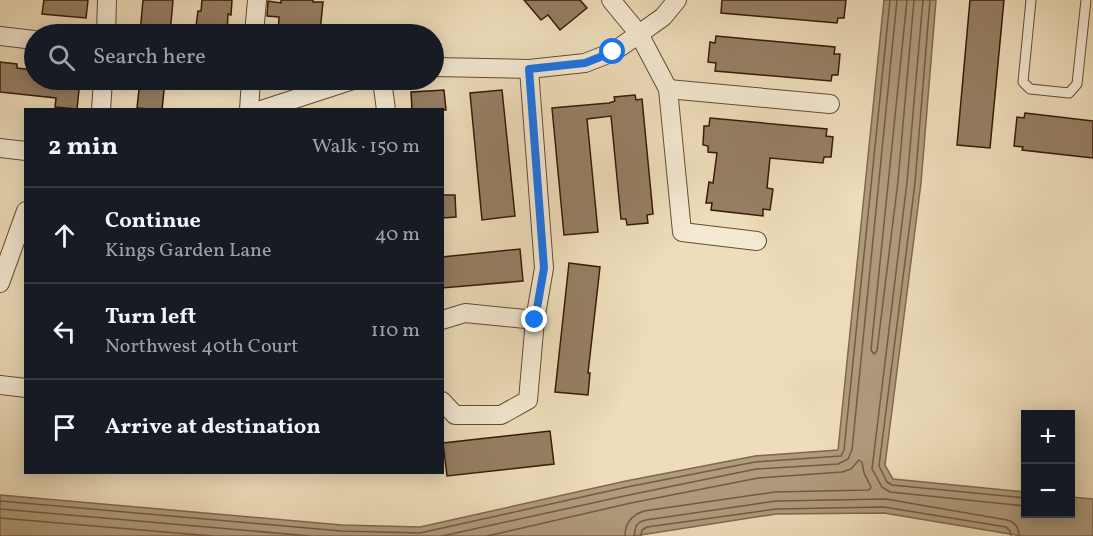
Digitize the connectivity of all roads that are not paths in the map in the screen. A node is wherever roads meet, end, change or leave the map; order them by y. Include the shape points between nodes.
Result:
1 (107, 0) edge
2 (257, 0) edge
3 (611, 0) edge
4 (677, 0) edge
5 (1031, 0) edge
6 (1086, 0) edge
7 (106, 24) edge
8 (255, 24) edge
9 (639, 34) junction
10 (0, 36) edge
11 (24, 38) edge
12 (444, 67) edge
13 (529, 69) junction
14 (668, 89) junction
15 (103, 90) edge
16 (250, 90) edge
17 (322, 90) edge
18 (383, 90) edge
19 (830, 104) dead end
20 (101, 108) edge
21 (249, 108) edge
22 (267, 108) edge
23 (386, 108) edge
24 (0, 148) edge
25 (24, 151) edge
26 (24, 217) edge
27 (757, 241) dead end
28 (0, 283) edge
29 (444, 319) edge
30 (535, 320) junction
31 (0, 385) edge
32 (24, 388) edge
33 (444, 403) edge

1 - 7 street
2 - 8 street
3 - 9 street
4 - 9 street via 663,17
5 - 6 lane via 1023,82 1029,89 1069,93 1077,84
9 - 13 street via 613,52 585,63
9 - 14 street
10 - 11 street
12 - 13 street
13 - 30 street via 544,268
14 - 19 street
14 - 27 street via 682,232
15 - 20 street
16 - 21 street
17 - 22 street
18 - 23 street
24 - 25 street
26 - 28 street
29 - 30 street via 465,313
30 - 33 street via 528,400 501,415 455,415
31 - 32 street

